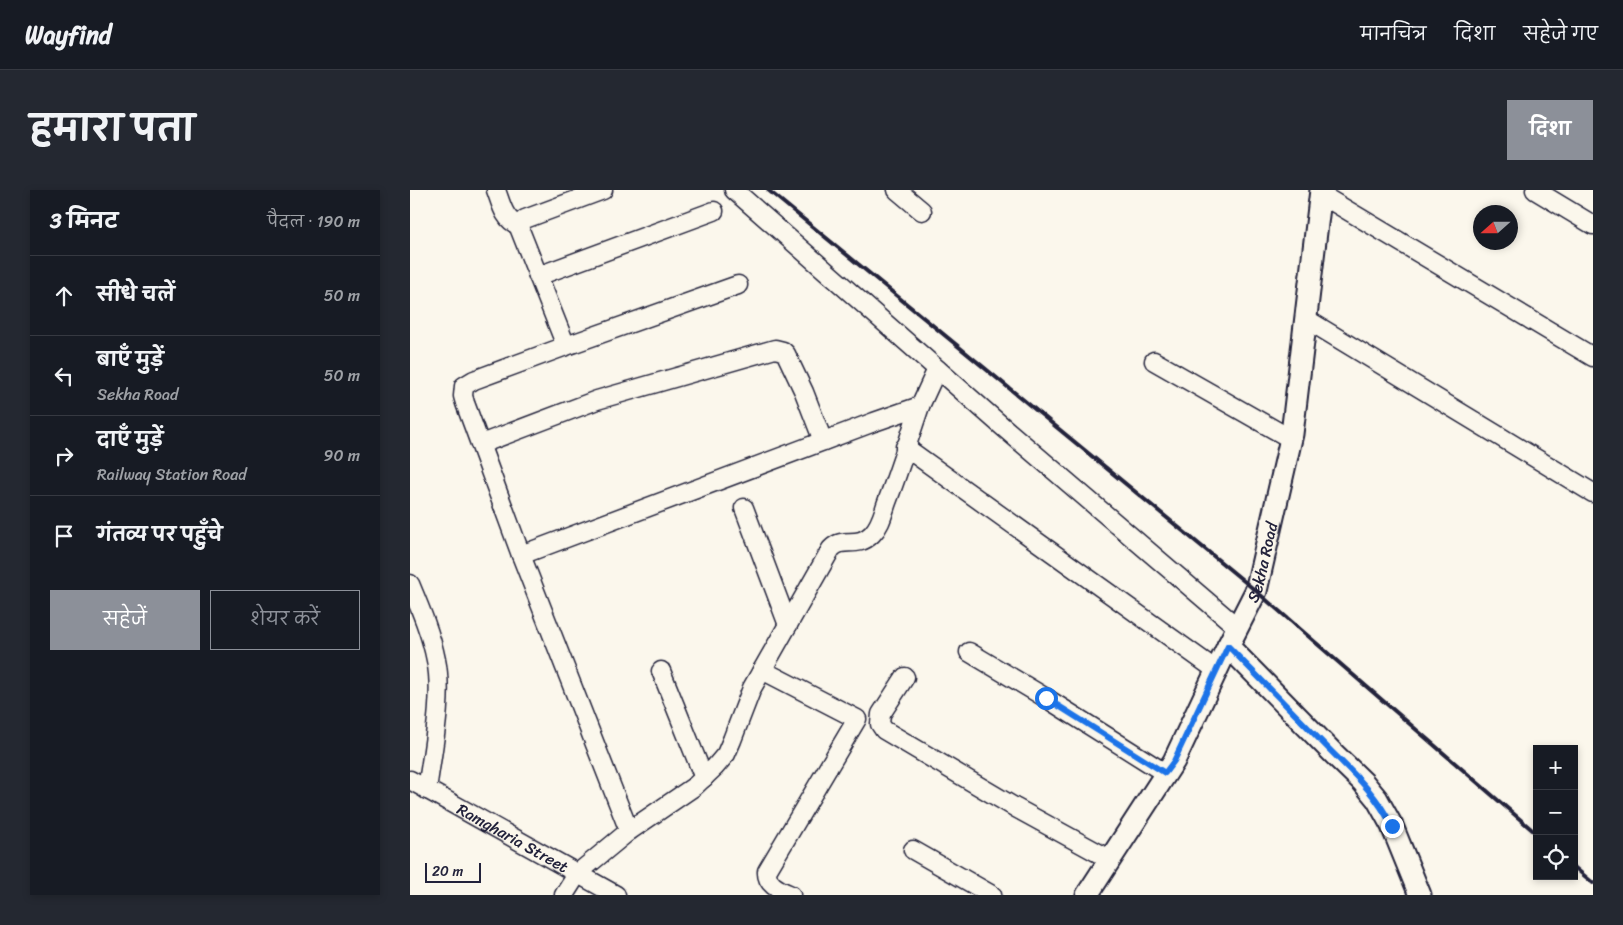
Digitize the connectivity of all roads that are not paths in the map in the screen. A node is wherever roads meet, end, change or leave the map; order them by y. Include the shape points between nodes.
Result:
1 (496, 190) edge
2 (603, 190) edge
3 (734, 190) edge
4 (897, 190) edge
5 (1535, 190) edge
6 (1321, 192) edge
7 (714, 211) dead end
8 (922, 211) dead end
9 (518, 225) junction
10 (1593, 225) edge
11 (538, 276) junction
12 (738, 285) dead end
13 (1306, 319) junction
14 (566, 346) junction
15 (1593, 357) edge
16 (1154, 361) dead end
17 (937, 369) junction
18 (920, 406) junction
19 (1291, 439) junction
20 (823, 441) junction
21 (481, 444) junction
22 (906, 448) junction
23 (1593, 493) edge
24 (744, 508) dead end
25 (521, 555) junction
26 (410, 584) edge
27 (788, 625) junction
28 (1237, 627) junction
29 (1228, 646) junction
30 (969, 652) dead end
31 (661, 670) dead end
32 (762, 670) junction
33 (1216, 670) junction
34 (905, 676) dead end
35 (1165, 773) junction
36 (704, 778) junction
37 (410, 780) edge
38 (428, 790) junction
39 (629, 830) junction
40 (913, 850) dead end
41 (1111, 860) junction
42 (578, 873) junction
43 (564, 895) edge
44 (616, 895) edge
45 (791, 895) edge
46 (992, 895) edge
47 (1088, 895) edge
48 (1420, 895) edge

1 - 9 street via 507,218
2 - 9 street via 525,219
3 - 17 street
4 - 8 street
5 - 10 street
6 - 13 street, Sekha Road
6 - 15 street
7 - 11 street
9 - 11 street
11 - 14 street
12 - 14 street
13 - 19 street, Sekha Road
13 - 23 street
14 - 21 street via 464,386 463,396
16 - 19 street
17 - 18 street
17 - 28 street
18 - 20 street
18 - 22 street
19 - 28 street, Sekha Road via 1256,591
20 - 21 street via 790,362 783,351 775,350 597,400
20 - 25 street
21 - 25 street
22 - 27 street via 878,527 860,542 842,542 831,549
22 - 33 street
24 - 27 street
25 - 39 street
26 - 38 street via 436,659 438,676 438,705
27 - 32 street
28 - 29 street, Sekha Road
29 - 33 street, Sekha Road
29 - 48 street via 1377,799 1392,826
30 - 35 street
31 - 36 street
32 - 36 street via 726,754
32 - 45 street via 857,719 767,871 770,882
33 - 35 street, Sekha Road via 1174,761
34 - 41 street via 881,714 880,724 884,730
35 - 41 street, Sekha Road
36 - 39 street
37 - 38 street, Ramgharia Street
38 - 42 street, Ramgharia Street
39 - 42 street
40 - 46 street
41 - 47 street, Sekha Road
42 - 43 street
42 - 44 street, Ramgharia Street

